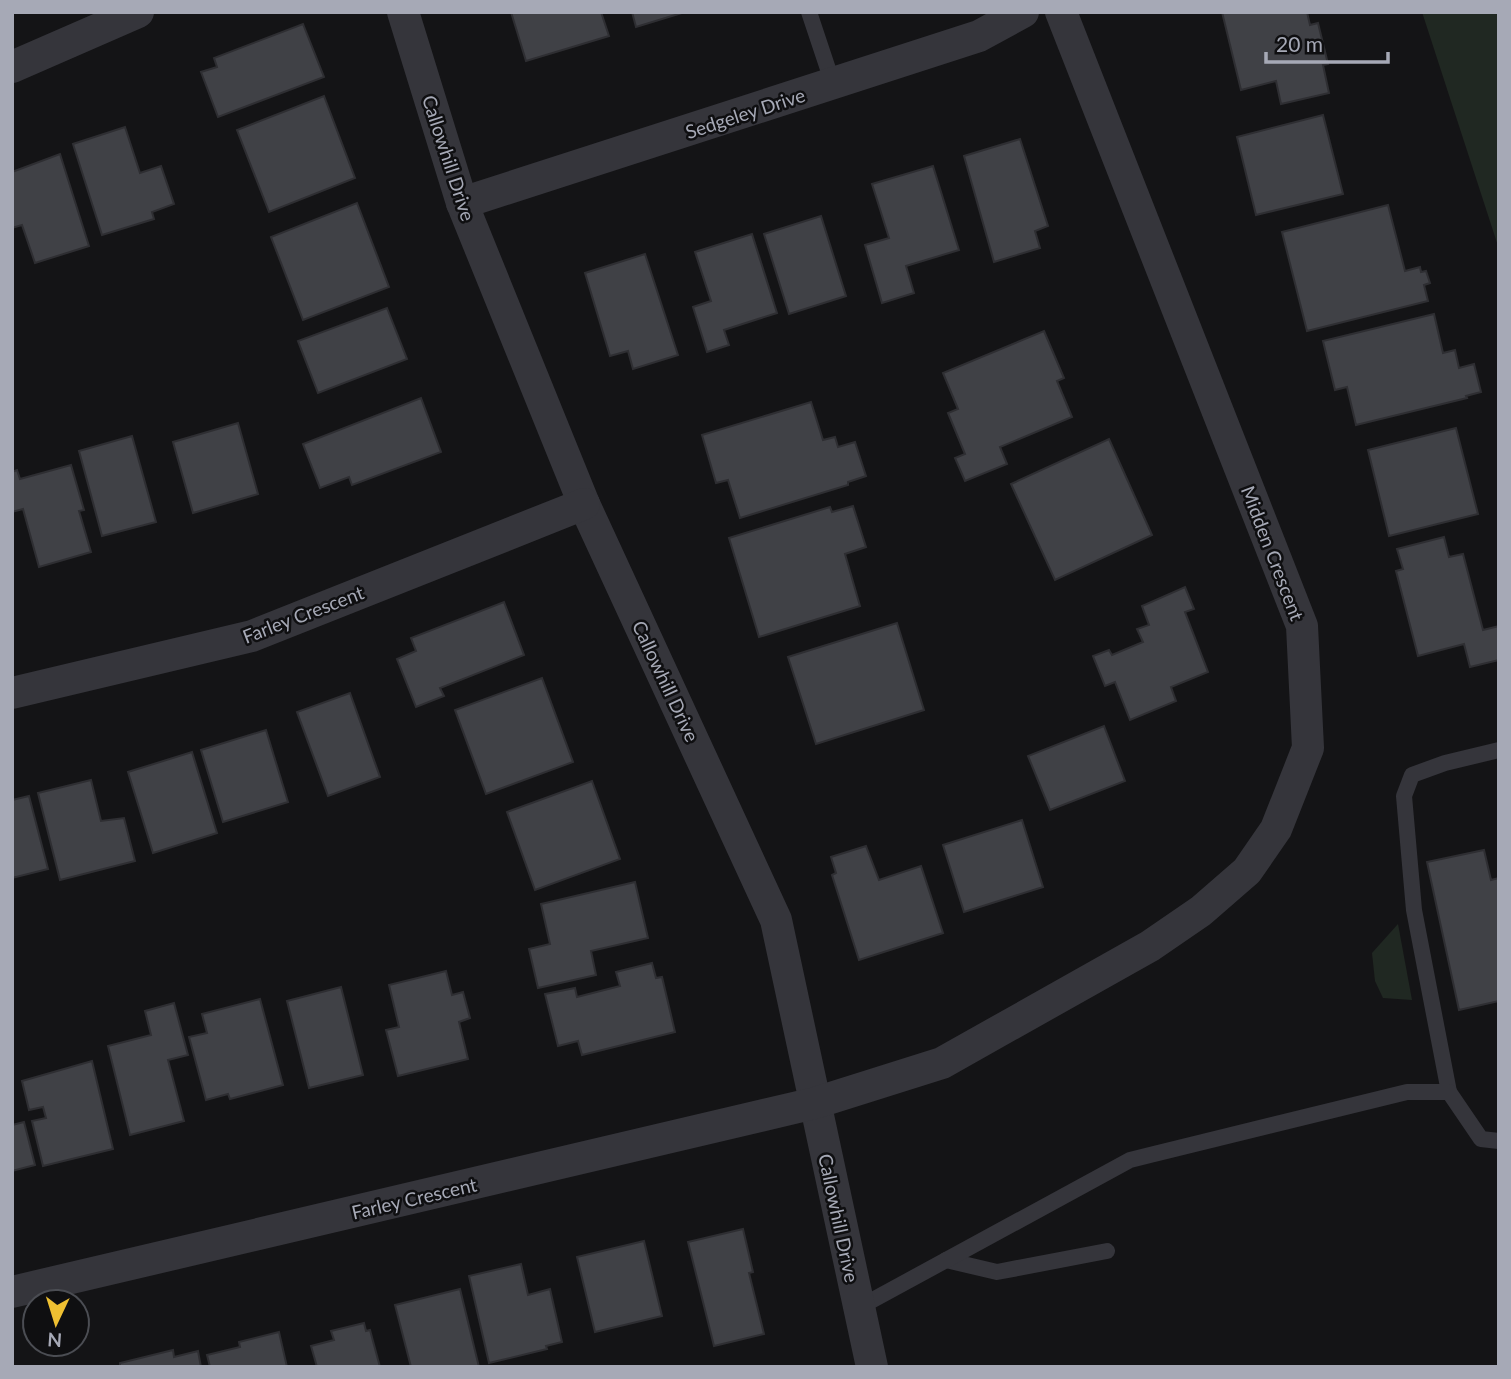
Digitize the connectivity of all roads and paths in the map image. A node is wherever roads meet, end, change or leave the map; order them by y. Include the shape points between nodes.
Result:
1 (138, 12) edge
2 (403, 12) edge
3 (810, 12) edge
4 (1023, 12) edge
5 (1061, 12) edge
6 (12, 66) edge
7 (834, 84) junction
8 (462, 203) junction
9 (584, 504) junction
10 (12, 693) edge
11 (1499, 750) edge
12 (1449, 1092) junction
13 (815, 1103) junction
14 (1499, 1141) edge
15 (1107, 1251) dead end
16 (946, 1261) junction
17 (12, 1293) edge
18 (858, 1308) junction
19 (872, 1367) edge

1 - 6 street
2 - 8 street, Callowhill Drive
3 - 7 lane
4 - 7 street, Sedgeley Drive via 979,36
5 - 13 street, Midden Crescent via 1302,626 1308,747 1276,828 1247,872 1201,911 1150,946 942,1063
7 - 8 street, Sedgeley Drive
8 - 9 street, Callowhill Drive
9 - 10 street, Farley Crescent via 252,636
9 - 13 street, Callowhill Drive via 776,920
11 - 12 lane via 1412,775 1404,796 1414,911
12 - 14 lane via 1481,1139
12 - 16 lane via 1407,1092 1130,1160
13 - 17 street, Farley Crescent
13 - 18 street, Callowhill Drive
15 - 16 lane via 997,1272
16 - 18 lane
18 - 19 street, Callowhill Drive

